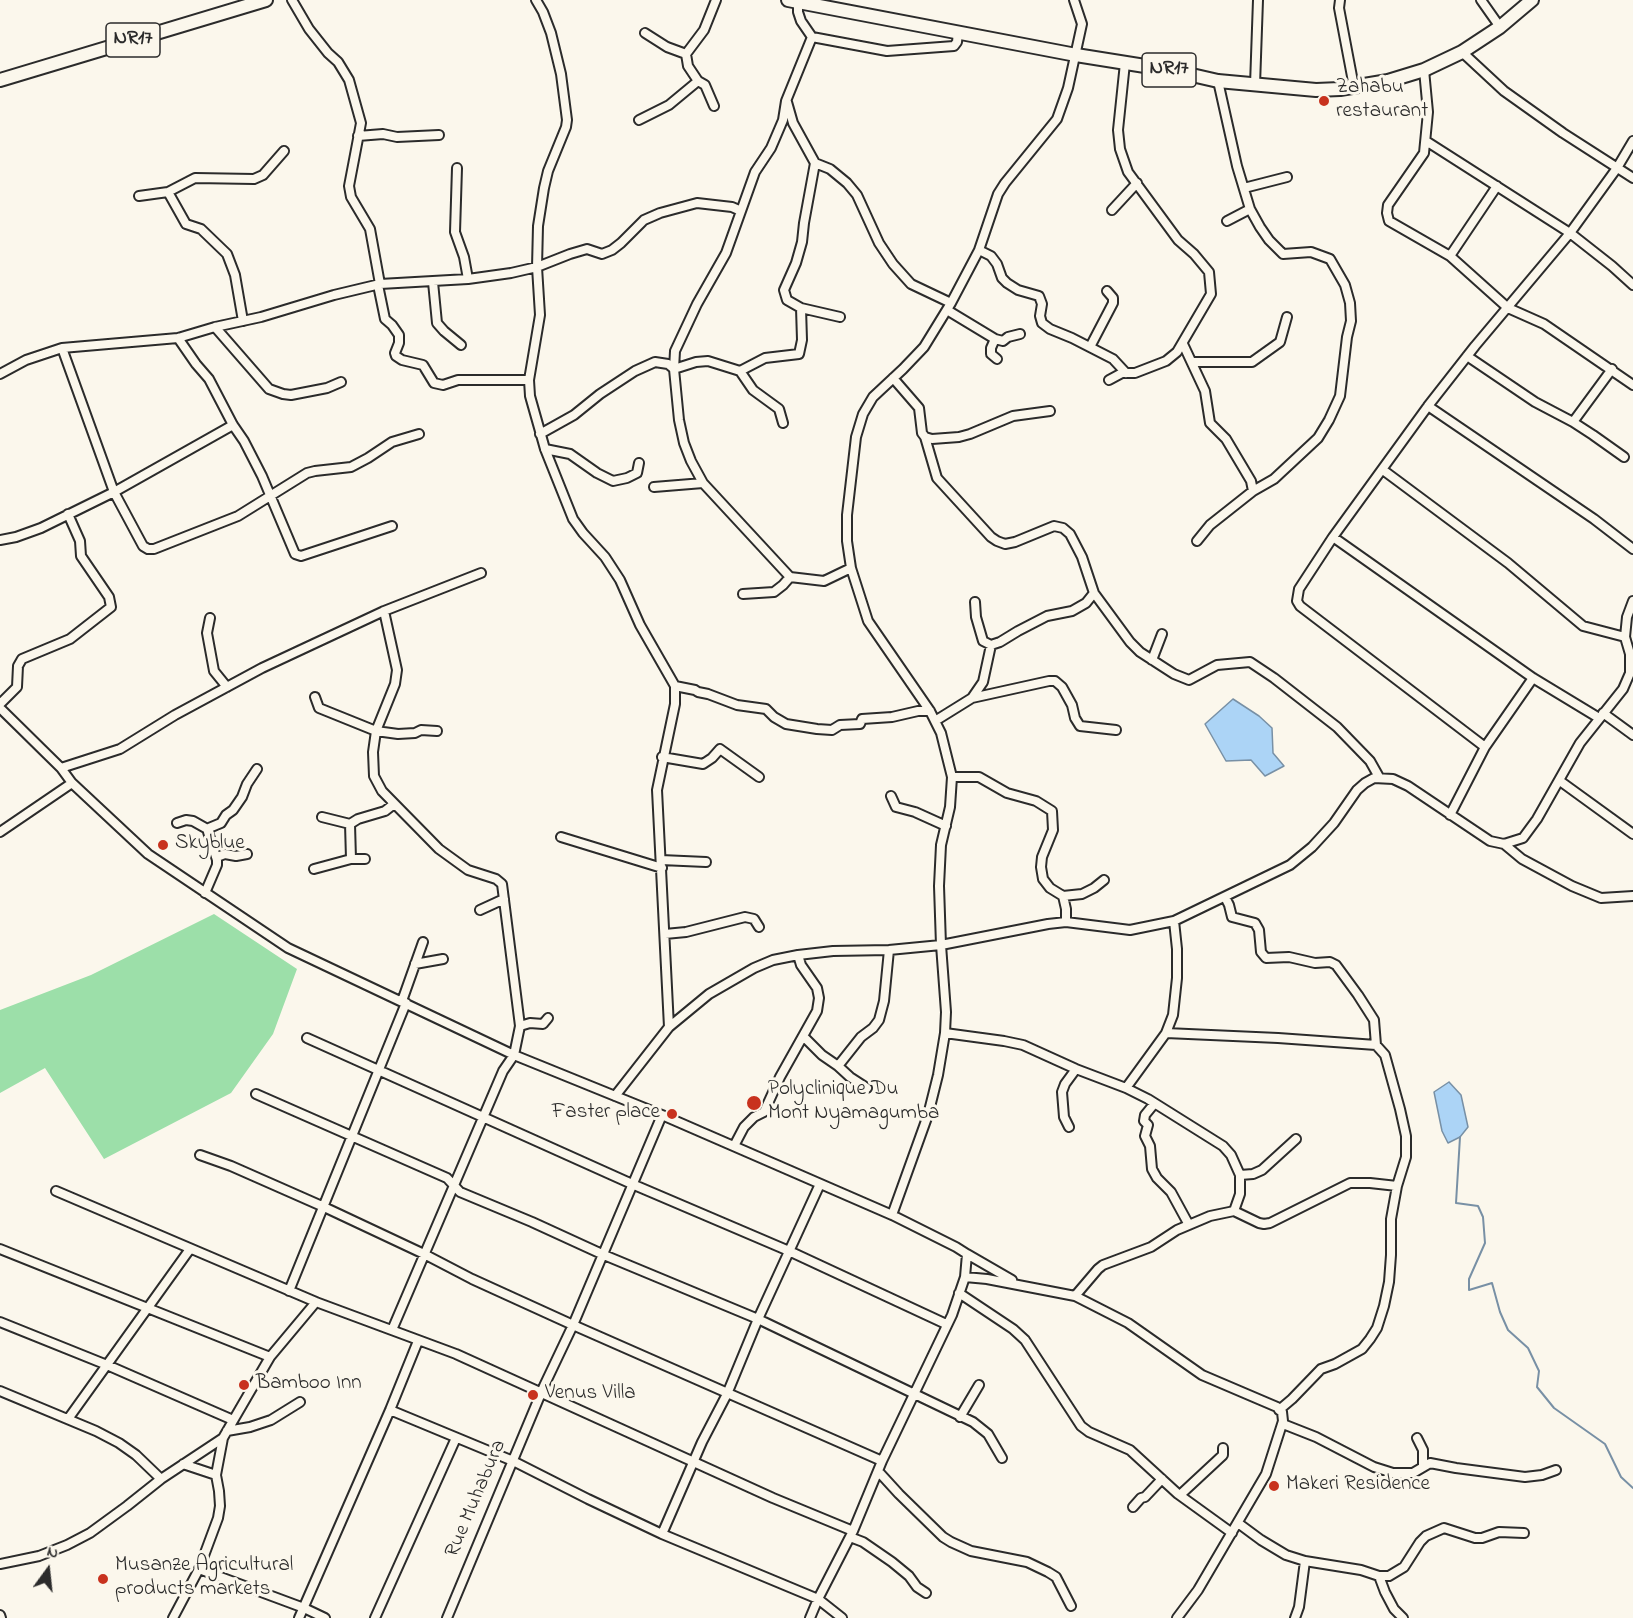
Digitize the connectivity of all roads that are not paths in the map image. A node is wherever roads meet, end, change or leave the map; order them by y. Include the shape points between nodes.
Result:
1 (266, 0) edge
2 (291, 0) edge
3 (536, 0) edge
4 (716, 0) edge
5 (1074, 0) edge
6 (1258, 0) edge
7 (1340, 0) edge
8 (1481, 0) edge
9 (1532, 0) edge
10 (793, 1) edge
11 (246, 3) edge
12 (1500, 27) junction
13 (957, 32) junction
14 (645, 33) dead end
15 (812, 37) junction
16 (1462, 52) junction
17 (686, 54) junction
18 (1076, 55) junction
19 (1125, 63) junction
20 (1424, 70) junction
21 (0, 80) edge
22 (698, 81) junction
23 (1218, 81) junction
24 (1255, 85) junction
25 (1354, 87) junction
26 (786, 101) junction
27 (714, 106) dead end
28 (639, 120) dead end
29 (439, 135) dead end
30 (358, 136) junction
31 (1426, 141) junction
32 (1633, 141) edge
33 (284, 152) dead end
34 (815, 163) junction
35 (457, 168) dead end
36 (1617, 168) junction
37 (1287, 177) dead end
38 (1633, 178) edge
39 (1137, 183) junction
40 (1497, 186) junction
41 (1244, 188) junction
42 (168, 192) junction
43 (139, 196) dead end
44 (1112, 210) dead end
45 (1250, 210) junction
46 (741, 211) junction
47 (1227, 221) dead end
48 (1570, 233) junction
49 (979, 250) junction
50 (1450, 256) junction
51 (537, 267) junction
52 (468, 279) junction
53 (433, 282) junction
54 (379, 284) junction
55 (1633, 285) edge
56 (1107, 291) dead end
57 (949, 306) junction
58 (801, 308) junction
59 (1508, 308) junction
60 (1287, 316) dead end
61 (840, 317) dead end
62 (243, 321) junction
63 (215, 327) junction
64 (1020, 334) dead end
65 (178, 338) junction
66 (995, 339) junction
67 (1183, 344) junction
68 (461, 345) dead end
69 (1090, 347) junction
70 (62, 348) junction
71 (1467, 356) junction
72 (997, 359) dead end
73 (1192, 362) junction
74 (674, 369) junction
75 (1612, 369) junction
76 (740, 371) junction
77 (1126, 373) junction
78 (0, 374) edge
79 (892, 378) junction
80 (530, 380) junction
81 (1109, 380) dead end
82 (341, 382) dead end
83 (1633, 385) edge
84 (1428, 406) junction
85 (1050, 411) dead end
86 (1573, 422) junction
87 (783, 423) dead end
88 (233, 425) junction
89 (419, 434) dead end
90 (540, 434) junction
91 (925, 437) junction
92 (545, 449) junction
93 (1624, 457) dead end
94 (639, 463) dead end
95 (1383, 470) junction
96 (703, 483) junction
97 (654, 487) dead end
98 (114, 492) junction
99 (1253, 492) junction
100 (270, 495) junction
101 (68, 514) junction
102 (392, 526) dead end
103 (1333, 537) junction
104 (0, 540) edge
105 (1197, 541) dead end
106 (1633, 549) edge
107 (851, 568) junction
108 (481, 573) dead end
109 (790, 577) junction
110 (1094, 593) junction
111 (744, 594) dead end
112 (1633, 601) edge
113 (975, 603) dead end
114 (384, 611) junction
115 (210, 618) dead end
116 (1162, 634) dead end
117 (1625, 637) junction
118 (991, 645) junction
119 (1631, 655) edge
120 (1152, 660) junction
121 (1533, 678) junction
122 (675, 686) junction
123 (227, 687) junction
124 (315, 697) dead end
125 (972, 698) junction
126 (0, 706) edge
127 (930, 711) junction
128 (1601, 716) junction
129 (935, 721) junction
130 (437, 730) dead end
131 (1116, 730) dead end
132 (376, 731) junction
133 (1633, 735) edge
134 (1485, 747) junction
135 (662, 757) junction
136 (61, 768) junction
137 (257, 769) dead end
138 (759, 777) dead end
139 (952, 777) junction
140 (1379, 777) junction
141 (1560, 781) junction
142 (72, 783) junction
143 (891, 796) dead end
144 (394, 804) junction
145 (1450, 815) junction
146 (322, 817) dead end
147 (177, 823) dead end
148 (350, 824) junction
149 (946, 826) junction
150 (208, 830) junction
151 (0, 832) edge
152 (1633, 834) edge
153 (561, 837) dead end
154 (1504, 844) junction
155 (247, 854) dead end
156 (217, 857) junction
157 (351, 859) junction
158 (365, 859) dead end
159 (706, 862) dead end
160 (661, 864) junction
161 (314, 869) dead end
162 (1104, 880) dead end
163 (205, 893) junction
164 (1063, 896) junction
165 (1633, 896) edge
166 (1225, 897) junction
167 (504, 899) junction
168 (480, 910) dead end
169 (1174, 921) junction
170 (1066, 922) junction
171 (759, 927) dead end
172 (665, 934) junction
173 (423, 942) dead end
174 (941, 945) junction
175 (889, 950) junction
176 (798, 955) junction
177 (443, 958) dead end
178 (415, 964) junction
179 (404, 1002) junction
180 (548, 1018) dead end
181 (520, 1026) junction
182 (669, 1027) junction
183 (945, 1033) junction
184 (1166, 1033) junction
185 (803, 1036) junction
186 (307, 1038) dead end
187 (1376, 1044) junction
188 (514, 1055) junction
189 (838, 1066) junction
190 (1076, 1069) junction
191 (378, 1071) junction
192 (867, 1088) dead end
193 (1126, 1088) junction
194 (256, 1094) dead end
195 (615, 1096) junction
196 (1154, 1104) junction
197 (662, 1115) junction
198 (483, 1118) junction
199 (1069, 1127) dead end
200 (351, 1137) junction
201 (1296, 1139) dead end
202 (734, 1146) junction
203 (200, 1155) dead end
204 (1240, 1175) junction
205 (632, 1184) junction
206 (820, 1184) junction
207 (454, 1186) junction
208 (1396, 1186) junction
209 (56, 1191) dead end
210 (324, 1207) junction
211 (1234, 1210) junction
212 (892, 1215) junction
213 (1188, 1225) junction
214 (0, 1249) edge
215 (190, 1249) junction
216 (789, 1251) junction
217 (424, 1254) junction
218 (967, 1254) junction
219 (604, 1255) junction
220 (965, 1277) junction
221 (1023, 1285) junction
222 (289, 1291) junction
223 (959, 1293) junction
224 (1075, 1296) junction
225 (316, 1302) junction
226 (148, 1308) junction
227 (758, 1319) junction
228 (0, 1322) edge
229 (946, 1324) junction
230 (573, 1325) junction
231 (392, 1330) junction
232 (418, 1341) junction
233 (270, 1357) junction
234 (107, 1365) junction
235 (979, 1385) dead end
236 (0, 1391) edge
237 (540, 1394) junction
238 (727, 1394) junction
239 (913, 1395) junction
240 (300, 1402) dead end
241 (390, 1410) junction
242 (1279, 1410) junction
243 (960, 1417) junction
244 (68, 1419) junction
245 (233, 1420) junction
246 (1283, 1424) junction
247 (225, 1435) junction
248 (456, 1438) junction
249 (1417, 1438) dead end
250 (1223, 1448) dead end
251 (1002, 1458) dead end
252 (513, 1461) junction
253 (694, 1461) junction
254 (882, 1461) junction
255 (183, 1464) junction
256 (1423, 1466) junction
257 (1556, 1470) dead end
258 (878, 1471) junction
259 (216, 1475) junction
260 (161, 1479) junction
261 (1162, 1479) junction
262 (1180, 1495) junction
263 (1133, 1507) dead end
264 (1238, 1522) junction
265 (1232, 1533) junction
266 (1524, 1533) dead end
267 (662, 1534) junction
268 (851, 1534) junction
269 (1305, 1562) junction
270 (0, 1564) edge
271 (199, 1569) junction
272 (1379, 1576) junction
273 (926, 1593) dead end
274 (818, 1599) junction
275 (1071, 1606) dead end
276 (304, 1608) junction
277 (174, 1618) edge
278 (299, 1618) edge
279 (325, 1618) edge
280 (375, 1618) edge
281 (447, 1618) edge
282 (810, 1618) edge
283 (842, 1618) edge
284 (1177, 1618) edge
285 (1295, 1618) edge
286 (1403, 1618) edge

1 - 11 main road, NR17
2 - 30 street via 349,80 361,123
3 - 51 street via 551,33 567,120 544,188
4 - 17 street via 704,30
5 - 18 street via 1082,24
6 - 24 street
7 - 25 street
8 - 12 street
9 - 12 main road, NR17
10 - 13 main road, NR17
10 - 15 street
11 - 21 main road, NR17
12 - 16 main road, NR17
13 - 15 street via 954,46 887,51
13 - 18 main road, NR17
14 - 17 street
15 - 26 street
16 - 20 main road, NR17
16 - 36 street via 1504,91
17 - 22 street via 688,66
18 - 19 main road, NR17
18 - 49 street via 1057,119 998,194
19 - 23 main road, NR17
19 - 39 street via 1118,130 1128,172
20 - 25 main road, NR17
20 - 31 street
22 - 27 street via 705,85
22 - 28 street via 669,105
23 - 24 main road, NR17
23 - 41 street
24 - 25 main road, NR17 via 1316,90
26 - 34 street
26 - 46 street via 783,120 755,172
29 - 30 street
30 - 54 street via 349,186 351,197 370,229
31 - 40 street
31 - 50 street via 1424,153 1388,205 1387,213 1389,221
32 - 36 street
33 - 42 street via 254,179 195,178
34 - 57 street via 831,169 857,195 879,243 911,284
34 - 58 street via 802,242 784,290 787,300
35 - 52 street via 455,232
36 - 38 street
36 - 48 street
37 - 41 street
39 - 44 street
39 - 67 street via 1178,240 1209,272 1211,294
40 - 48 street
40 - 50 street
41 - 45 street
42 - 43 street
42 - 62 street via 186,224 201,229 227,254
45 - 47 street
45 - 99 street via 1264,234 1283,254 1311,252 1330,259 1345,285 1351,321 1340,396 1329,420 1318,438 1274,479
46 - 51 street via 697,203 660,213 644,220 612,250 602,254 587,249
46 - 74 street via 726,253 679,339
48 - 55 street
48 - 59 street
49 - 57 street
49 - 69 street via 991,256 1007,283 1039,296 1042,323
50 - 59 street
51 - 52 street
51 - 80 street via 540,315
52 - 53 street
53 - 54 street
53 - 68 street via 437,323
54 - 62 street
54 - 80 street via 385,319 399,335 396,356 423,365 434,382 443,385 458,380
56 - 69 street via 1113,303
57 - 66 street
57 - 79 street via 924,347
58 - 61 street
58 - 76 street via 799,354 765,358
59 - 71 street
59 - 75 street via 1544,324
60 - 73 street via 1280,342 1252,362
62 - 63 street
63 - 65 street
63 - 82 street via 269,389 291,395
64 - 66 street via 1003,341
65 - 70 street
65 - 88 street via 209,379
66 - 72 street via 991,354
67 - 73 street
67 - 77 street via 1166,361
69 - 77 street via 1113,359
70 - 78 street
70 - 98 street
71 - 84 street
71 - 86 street via 1535,402
73 - 99 street via 1205,391 1210,423 1226,439 1251,481
74 - 76 street via 708,361
74 - 90 street via 655,362 635,371
74 - 96 street via 684,443
75 - 83 street
75 - 86 street
76 - 87 street via 753,390 779,410
77 - 81 street
79 - 91 street via 919,408
79 - 107 street via 873,397 856,438 847,515
80 - 90 street
84 - 95 street
84 - 106 street
85 - 91 street via 1013,416 959,437
86 - 93 street
88 - 98 street
88 - 100 street
89 - 100 street via 392,442 351,467 307,473
90 - 92 street
91 - 110 street via 937,478 991,537 1005,544 1048,527 1063,528 1082,557
92 - 94 street via 570,454 613,481 637,473
92 - 122 street via 573,519 620,580 639,625
95 - 103 street
95 - 117 street via 1508,563 1582,626
96 - 97 street
96 - 109 street
98 - 100 street via 148,549 238,516
98 - 101 street
99 - 105 street via 1210,525
100 - 102 street via 295,554 301,556
101 - 104 street via 41,528
101 - 126 street via 80,541 81,556 110,597 111,607 70,639 22,658 17,687
103 - 121 street
103 - 134 street via 1299,589 1300,606
107 - 109 street via 824,581
107 - 127 street via 868,621
108 - 114 street
109 - 111 street via 774,592
110 - 118 street via 1072,611 1047,616
110 - 120 street via 1130,642
112 - 117 street
113 - 118 street via 983,641
114 - 123 street
114 - 132 street via 397,670
115 - 123 street via 207,633 214,671
116 - 120 street
117 - 119 street
118 - 125 street via 983,682
119 - 128 street via 1630,673 1623,689
120 - 140 street via 1189,680 1217,665 1250,662 1337,727 1370,761
121 - 128 street
121 - 134 street
122 - 127 street via 737,705 765,709 786,724 817,729 860,724 862,718
122 - 135 street via 675,704
123 - 136 street via 120,749
124 - 132 street via 319,708
125 - 129 street
125 - 131 street via 1055,681 1062,687 1080,726
126 - 136 street
127 - 129 street
128 - 133 street
128 - 141 street via 1580,743
129 - 139 street
130 - 132 street via 398,734
132 - 144 street via 374,776
134 - 145 street
135 - 138 street via 703,764 720,749
135 - 160 street via 657,790
136 - 142 street
137 - 150 street via 233,810
139 - 149 street
139 - 164 street via 979,777 1052,811 1053,830 1041,867 1043,879
140 - 145 street via 1408,786
140 - 166 street via 1357,790 1312,848 1290,865
141 - 152 street
141 - 154 street via 1523,838
142 - 151 street
142 - 163 street via 148,854
143 - 149 street via 896,807
144 - 148 street
144 - 167 street via 454,861 502,884
145 - 154 street via 1490,841
146 - 148 street
147 - 150 street via 193,821
148 - 157 street
149 - 174 street via 939,886
150 - 156 street
153 - 160 street
154 - 165 street via 1522,859 1601,898
155 - 156 street
156 - 163 street
157 - 158 street
157 - 161 street
159 - 160 street
160 - 172 street
162 - 164 street via 1082,894
163 - 179 street via 288,948
164 - 170 street
166 - 169 street
166 - 187 street via 1232,917 1255,923 1261,952 1266,957 1336,965 1374,1020
167 - 168 street
167 - 181 street
169 - 170 street via 1130,930
169 - 184 street via 1177,978 1173,1015
170 - 174 street
171 - 172 street via 754,919 745,917
172 - 182 street
173 - 178 street
174 - 175 street
174 - 183 street
175 - 176 street
175 - 189 street via 879,1020
176 - 182 street via 754,968 709,994
176 - 185 street via 819,998 817,1011
177 - 178 street
178 - 179 street
179 - 188 street
179 - 191 street
180 - 181 street via 543,1024
181 - 188 street
182 - 195 street
183 - 190 street via 1023,1045
183 - 212 street via 928,1115
184 - 187 street
184 - 193 street
185 - 189 street
185 - 202 street via 764,1112 744,1127
186 - 191 street
187 - 208 street via 1385,1055 1406,1136 1406,1157
188 - 195 street
188 - 198 street
189 - 192 street
190 - 193 street
190 - 199 street via 1062,1092
191 - 198 street
191 - 200 street
193 - 196 street
194 - 200 street
195 - 197 street
196 - 204 street via 1223,1146
196 - 213 street via 1144,1121 1148,1125 1145,1136 1152,1169 1171,1192
197 - 202 street
197 - 205 street, Rue Muhabura
198 - 205 street
198 - 207 street
200 - 207 street via 447,1178
200 - 210 street
201 - 204 street via 1262,1170
202 - 206 street
203 - 210 street
204 - 211 street via 1240,1194
205 - 216 street
205 - 219 street, Rue Muhabura
206 - 212 street
206 - 216 street
207 - 217 street
207 - 219 street
208 - 211 street via 1350,1183 1264,1224
208 - 242 street via 1389,1282 1377,1328 1362,1349 1321,1369
209 - 215 street
210 - 217 street
210 - 222 street
211 - 213 street
212 - 218 street
213 - 224 street via 1151,1246 1103,1265
214 - 226 street
215 - 222 street
215 - 226 street
216 - 227 street
216 - 229 street
217 - 230 street
217 - 231 street
218 - 220 street
218 - 221 street
219 - 227 street
219 - 230 street, Rue Muhabura
220 - 221 street
220 - 223 street
221 - 224 street
222 - 225 street
223 - 229 street
223 - 261 street via 1025,1340 1081,1426 1130,1450
224 - 242 street via 1128,1323 1202,1376
225 - 231 street
225 - 233 street
226 - 233 street
226 - 234 street
227 - 238 street
227 - 239 street
228 - 234 street
229 - 239 street
230 - 237 street, Rue Muhabura
230 - 238 street
231 - 232 street
232 - 237 street via 480,1364
232 - 241 street
233 - 245 street
234 - 244 street
234 - 245 street
235 - 243 street
236 - 244 street
237 - 252 street, Rue Muhabura
237 - 253 street
238 - 253 street
238 - 254 street
239 - 243 street
239 - 254 street
240 - 247 street via 272,1420
241 - 248 street
241 - 276 street
242 - 246 street
243 - 251 street via 988,1434
244 - 260 street via 119,1443
245 - 247 street
246 - 256 street via 1384,1470 1413,1473
246 - 264 street via 1266,1474
247 - 255 street
247 - 259 street
248 - 252 street
248 - 280 street
249 - 256 street via 1423,1449
250 - 262 street via 1223,1455
252 - 267 street
252 - 281 street, Rue Muhabura
253 - 267 street
253 - 268 street
254 - 258 street
255 - 259 street
255 - 260 street
256 - 257 street via 1430,1462 1525,1477
258 - 268 street
258 - 275 street via 943,1537 971,1551 1027,1562 1048,1572 1056,1577
259 - 271 street via 218,1518
260 - 270 street via 68,1545
261 - 262 street
261 - 263 street
262 - 265 street
264 - 265 street
264 - 269 street via 1286,1555
265 - 284 street
266 - 272 street via 1499,1532 1475,1538 1444,1528 1420,1542 1404,1567 1389,1576
267 - 274 street
268 - 273 street via 892,1562
268 - 274 street
269 - 272 street
269 - 285 street
271 - 276 street
271 - 277 street
272 - 286 street via 1394,1609
274 - 282 street
274 - 283 street
276 - 278 street
276 - 279 street

